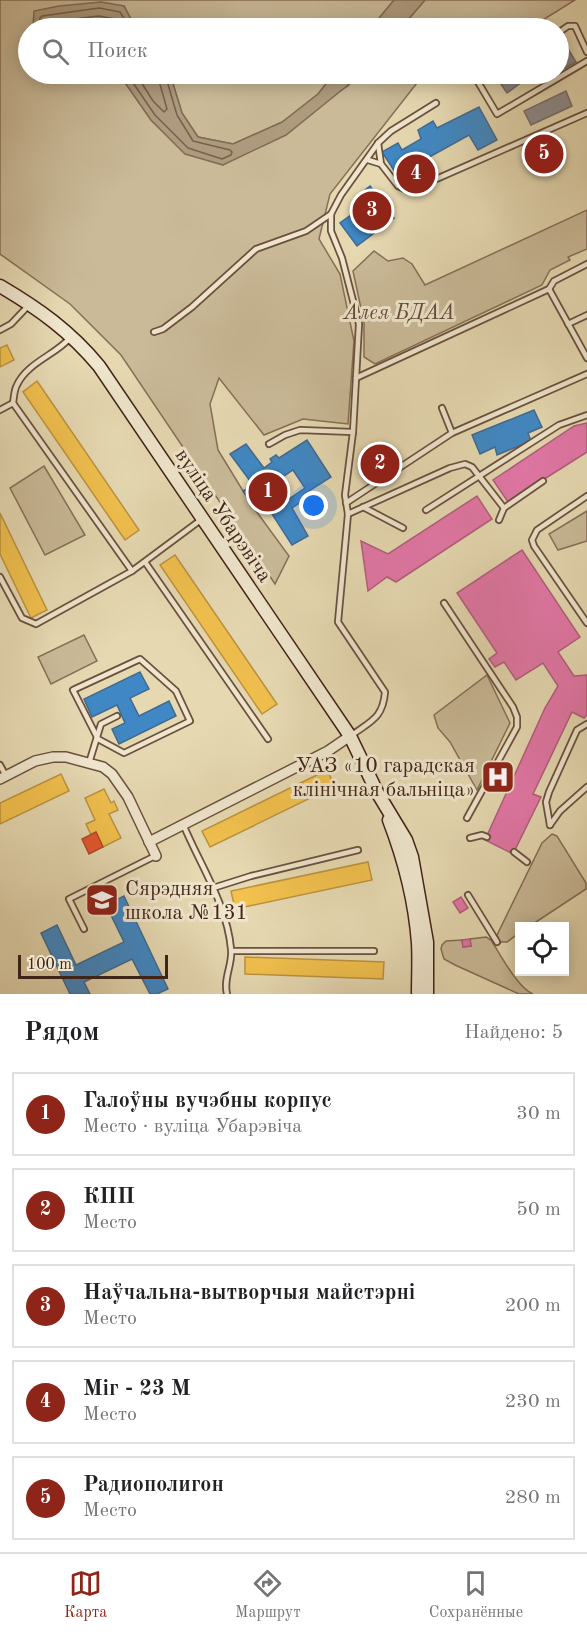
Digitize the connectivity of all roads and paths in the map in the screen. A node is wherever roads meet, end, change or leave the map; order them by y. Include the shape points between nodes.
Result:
1 (569, 27) edge
2 (587, 52) edge
3 (587, 61) edge
4 (569, 72) edge
5 (479, 84) edge
6 (548, 84) edge
7 (436, 103) dead end
8 (587, 113) edge
9 (378, 143) junction
10 (368, 160) junction
11 (381, 164) junction
12 (426, 165) dead end
13 (434, 180) junction
14 (332, 214) junction
15 (587, 264) edge
16 (0, 286) edge
17 (549, 289) junction
18 (30, 304) junction
19 (587, 315) edge
20 (568, 324) junction
21 (0, 330) edge
22 (154, 332) dead end
23 (72, 336) junction
24 (587, 358) edge
25 (587, 374) edge
26 (356, 378) junction
27 (13, 403) junction
28 (442, 408) dead end
29 (0, 410) edge
30 (587, 415) edge
31 (353, 432) junction
32 (452, 433) junction
33 (269, 444) dead end
34 (480, 477) junction
35 (543, 481) dead end
36 (587, 496) edge
37 (346, 503) junction
38 (363, 507) junction
39 (504, 508) junction
40 (426, 510) dead end
41 (348, 514) junction
42 (202, 519) junction
43 (499, 520) dead end
44 (404, 528) dead end
45 (145, 562) junction
46 (132, 572) junction
47 (0, 577) edge
48 (444, 603) dead end
49 (587, 622) edge
50 (117, 716) dead end
51 (587, 724) edge
52 (350, 736) junction
53 (98, 739) junction
54 (267, 739) dead end
55 (89, 764) junction
56 (0, 765) edge
57 (3, 778) edge
58 (587, 787) edge
59 (380, 797) junction
60 (467, 818) dead end
61 (183, 824) junction
62 (487, 837) dead end
63 (470, 838) dead end
64 (149, 842) junction
65 (358, 850) dead end
66 (514, 852) dead end
67 (156, 856) joint
68 (527, 862) dead end
69 (213, 888) junction
70 (468, 895) dead end
71 (84, 929) dead end
72 (497, 942) dead end
73 (232, 951) junction
74 (374, 951) dead end
75 (227, 994) edge
76 (418, 994) edge
77 (427, 994) edge

1 - 2 lane via 575,26
3 - 4 lane
5 - 6 lane via 497,114
7 - 9 lane
8 - 13 lane
9 - 10 lane
9 - 11 lane
10 - 11 lane
10 - 14 lane via 352,178
11 - 13 lane via 398,186 409,191
12 - 13 lane
14 - 22 lane via 306,231 256,249 192,307
14 - 26 lane via 331,231 359,324
15 - 17 lane via 554,281
16 - 18 main road, вуліца Убарэвіча
17 - 20 lane
17 - 26 lane
18 - 21 lane via 12,324
18 - 23 main road, вуліца Убарэвіча
19 - 20 lane
20 - 24 lane
23 - 27 lane via 64,346 25,372 16,386
23 - 42 main road, вуліца Убарэвіча via 99,366
25 - 32 lane
26 - 31 lane
27 - 29 lane
27 - 46 lane
28 - 32 lane
30 - 34 lane via 559,425
31 - 33 lane via 300,430
31 - 37 lane
32 - 37 lane
34 - 38 lane via 465,464
34 - 39 lane
34 - 40 lane
35 - 39 lane
36 - 49 lane via 537,530 532,540
37 - 41 lane
38 - 41 lane
38 - 44 lane
39 - 43 lane
41 - 52 lane via 338,622 385,692 378,717
42 - 45 lane
42 - 52 main road, вуліца Убарэвіча
45 - 46 lane
45 - 54 lane
46 - 47 lane via 36,624 22,618
48 - 60 lane via 488,666 517,717 517,727
50 - 53 lane via 101,724
51 - 58 lane via 577,730 549,792 546,802 550,825
52 - 59 main road, вуліца Убарэвіча
52 - 61 street via 328,751
53 - 53 lane via 123,753 190,721 176,691 140,659 73,690
53 - 55 lane
55 - 57 street via 53,757 35,761
55 - 64 street via 112,774 128,797
56 - 57 lane
59 - 76 main road, вуліца Убарэвіча via 399,847 412,907 418,942
59 - 77 main road, вуліца Убарэвіча via 402,831 412,857 427,942
61 - 64 street
61 - 69 lane
62 - 63 lane
64 - 67 street
65 - 69 lane
66 - 68 lane
67 - 71 lane via 69,898
69 - 73 lane
70 - 72 lane
73 - 74 lane
73 - 75 lane via 225,985

